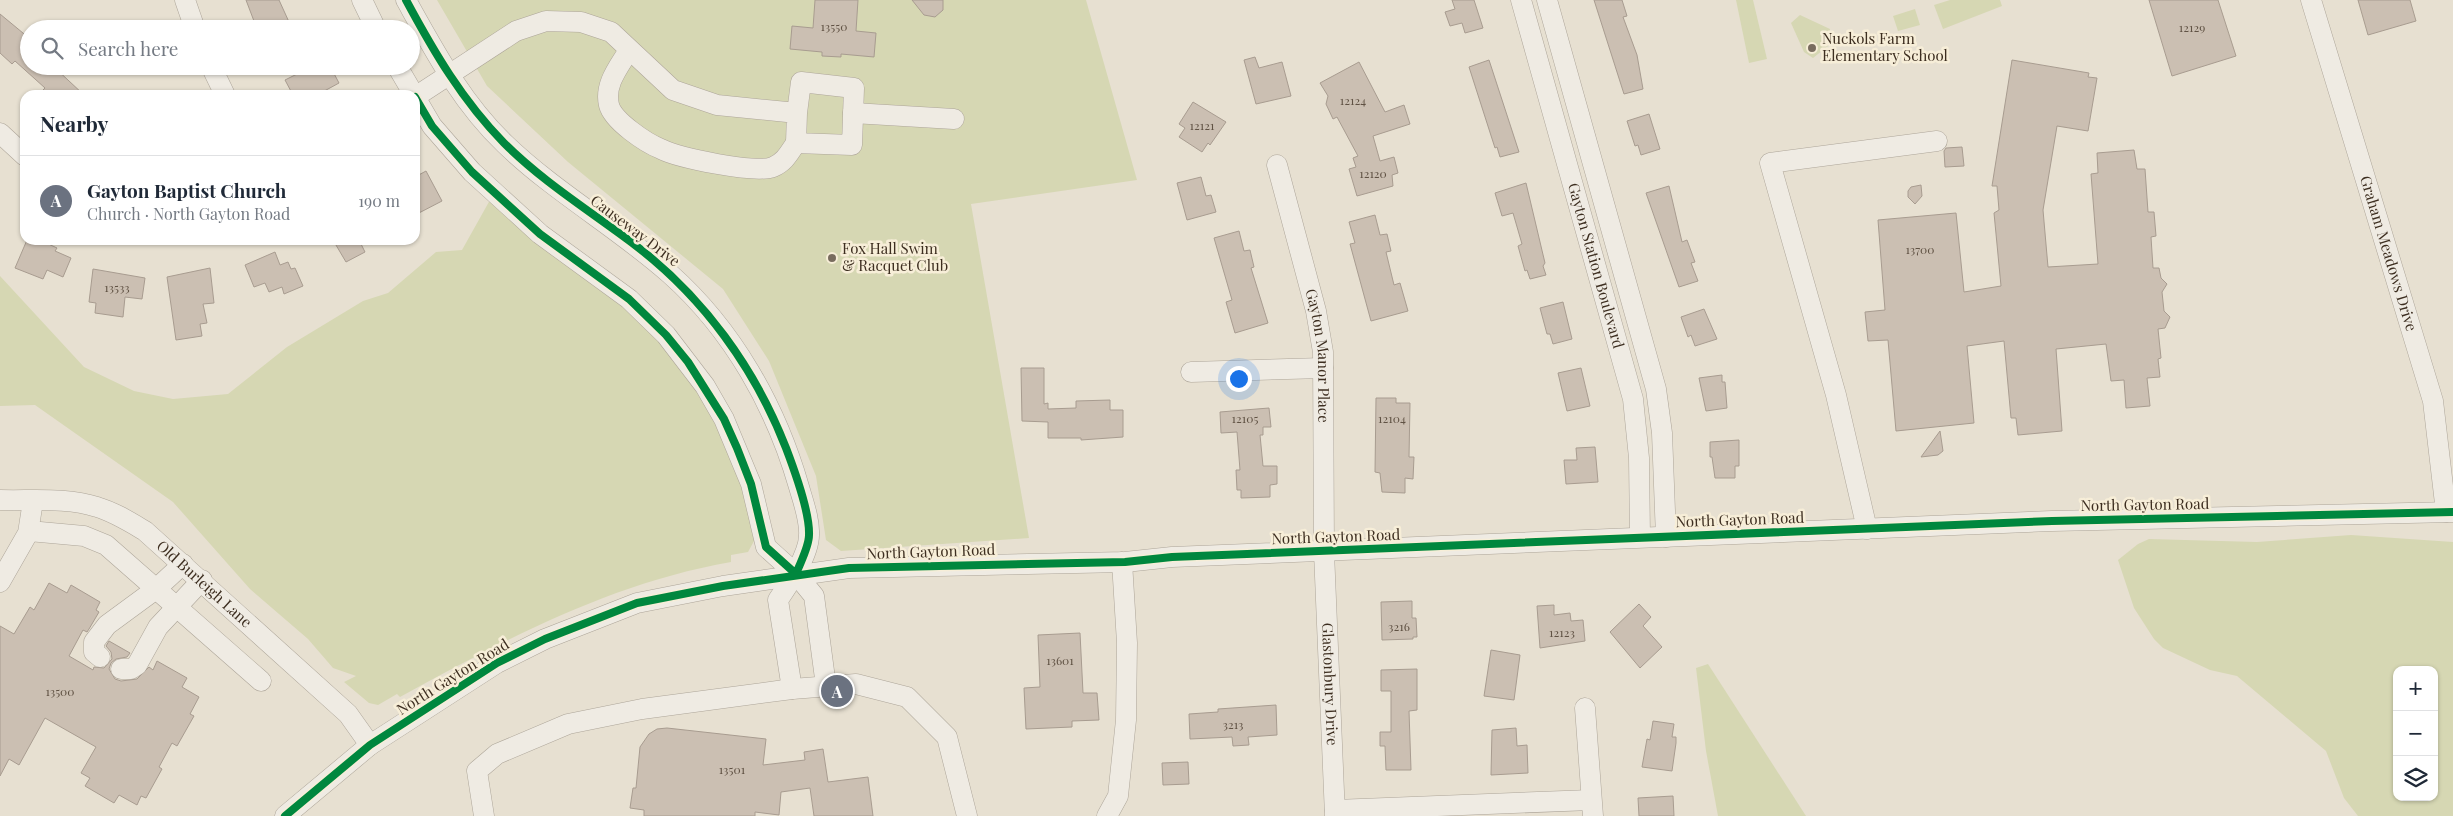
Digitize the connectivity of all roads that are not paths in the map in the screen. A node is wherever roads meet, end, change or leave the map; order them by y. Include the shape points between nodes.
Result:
1 (185, 0) edge
2 (362, 0) edge
3 (406, 0) edge
4 (1521, 0) edge
5 (1547, 0) edge
6 (2311, 0) edge
7 (193, 20) edge
8 (372, 20) edge
9 (417, 20) edge
10 (420, 25) edge
11 (629, 50) junction
12 (215, 75) edge
13 (402, 75) edge
14 (449, 76) junction
15 (223, 90) edge
16 (411, 90) edge
17 (420, 93) edge
18 (420, 105) edge
19 (853, 112) junction
20 (797, 113) junction
21 (954, 119) dead end
22 (0, 133) edge
23 (1937, 141) dead end
24 (796, 143) junction
25 (20, 151) edge
26 (1277, 165) dead end
27 (1323, 368) junction
28 (1191, 372) dead end
29 (0, 500) edge
30 (33, 501) junction
31 (2450, 512) edge
32 (1867, 528) junction
33 (29, 531) junction
34 (1640, 537) junction
35 (1666, 537) junction
36 (1324, 552) junction
37 (1122, 562) junction
38 (183, 564) junction
39 (796, 574) junction
40 (202, 580) junction
41 (0, 582) edge
42 (156, 589) junction
43 (176, 605) junction
44 (100, 657) dead end
45 (121, 669) dead end
46 (261, 681) dead end
47 (826, 686) junction
48 (792, 689) junction
49 (1585, 708) dead end
50 (370, 745) junction
51 (1592, 808) edge
52 (1335, 813) edge
53 (285, 816) edge
54 (484, 816) edge
55 (967, 816) edge
56 (1107, 816) edge

1 - 7 street
2 - 8 street
3 - 9 street, Causeway Drive
4 - 34 street, Gayton Station Boulevard via 1633,399 1639,458
5 - 35 street, Gayton Station Boulevard via 1656,389 1662,433
6 - 31 street, Graham Meadows Drive via 2433,401
10 - 14 street, Causeway Drive
11 - 14 street via 612,32 581,22 546,21 516,31
11 - 20 street via 673,90 717,105
11 - 24 street via 609,83 609,107 628,129 661,150 696,160 746,168 771,168 784,161
12 - 15 street
13 - 16 street
14 - 17 street
14 - 39 street, Causeway Drive via 505,144 568,198 671,275 729,340 777,424 803,501 810,536
18 - 39 street via 432,126 478,178 540,234 629,298 688,362 724,419 737,448 751,484 766,547
19 - 20 street via 854,88 801,82
19 - 21 street
19 - 24 street via 852,145
20 - 24 street
22 - 25 street
23 - 32 street via 1770,162 1836,394
26 - 27 street, Gayton Manor Place via 1316,311
27 - 28 street
27 - 36 street, Gayton Manor Place
29 - 30 street, Old Burleigh Lane
30 - 33 street
30 - 38 street, Old Burleigh Lane via 96,506 120,516 145,531
31 - 32 street, North Gayton Road
32 - 35 street, North Gayton Road
33 - 41 street
33 - 42 street via 84,536 106,546
34 - 35 street, North Gayton Road
34 - 36 street, North Gayton Road
36 - 37 street, North Gayton Road
36 - 52 street, Glastonbury Drive
37 - 39 street, North Gayton Road via 849,568
37 - 56 street via 1126,720 1118,796
38 - 40 street, Old Burleigh Lane
38 - 42 street
39 - 47 street via 814,596
39 - 48 street, Causeway Drive via 778,600
39 - 50 street, North Gayton Road via 637,603 545,639 497,663
40 - 43 street
40 - 50 street, Old Burleigh Lane via 348,714
42 - 43 street
42 - 44 street via 107,625 94,642 94,652
43 - 45 street via 158,627 137,664 131,670
43 - 46 street
47 - 48 street
47 - 55 street via 856,684 907,697 947,737
48 - 54 street via 642,708 568,724 497,754 477,771
49 - 51 street
50 - 53 street, North Gayton Road
51 - 52 street

